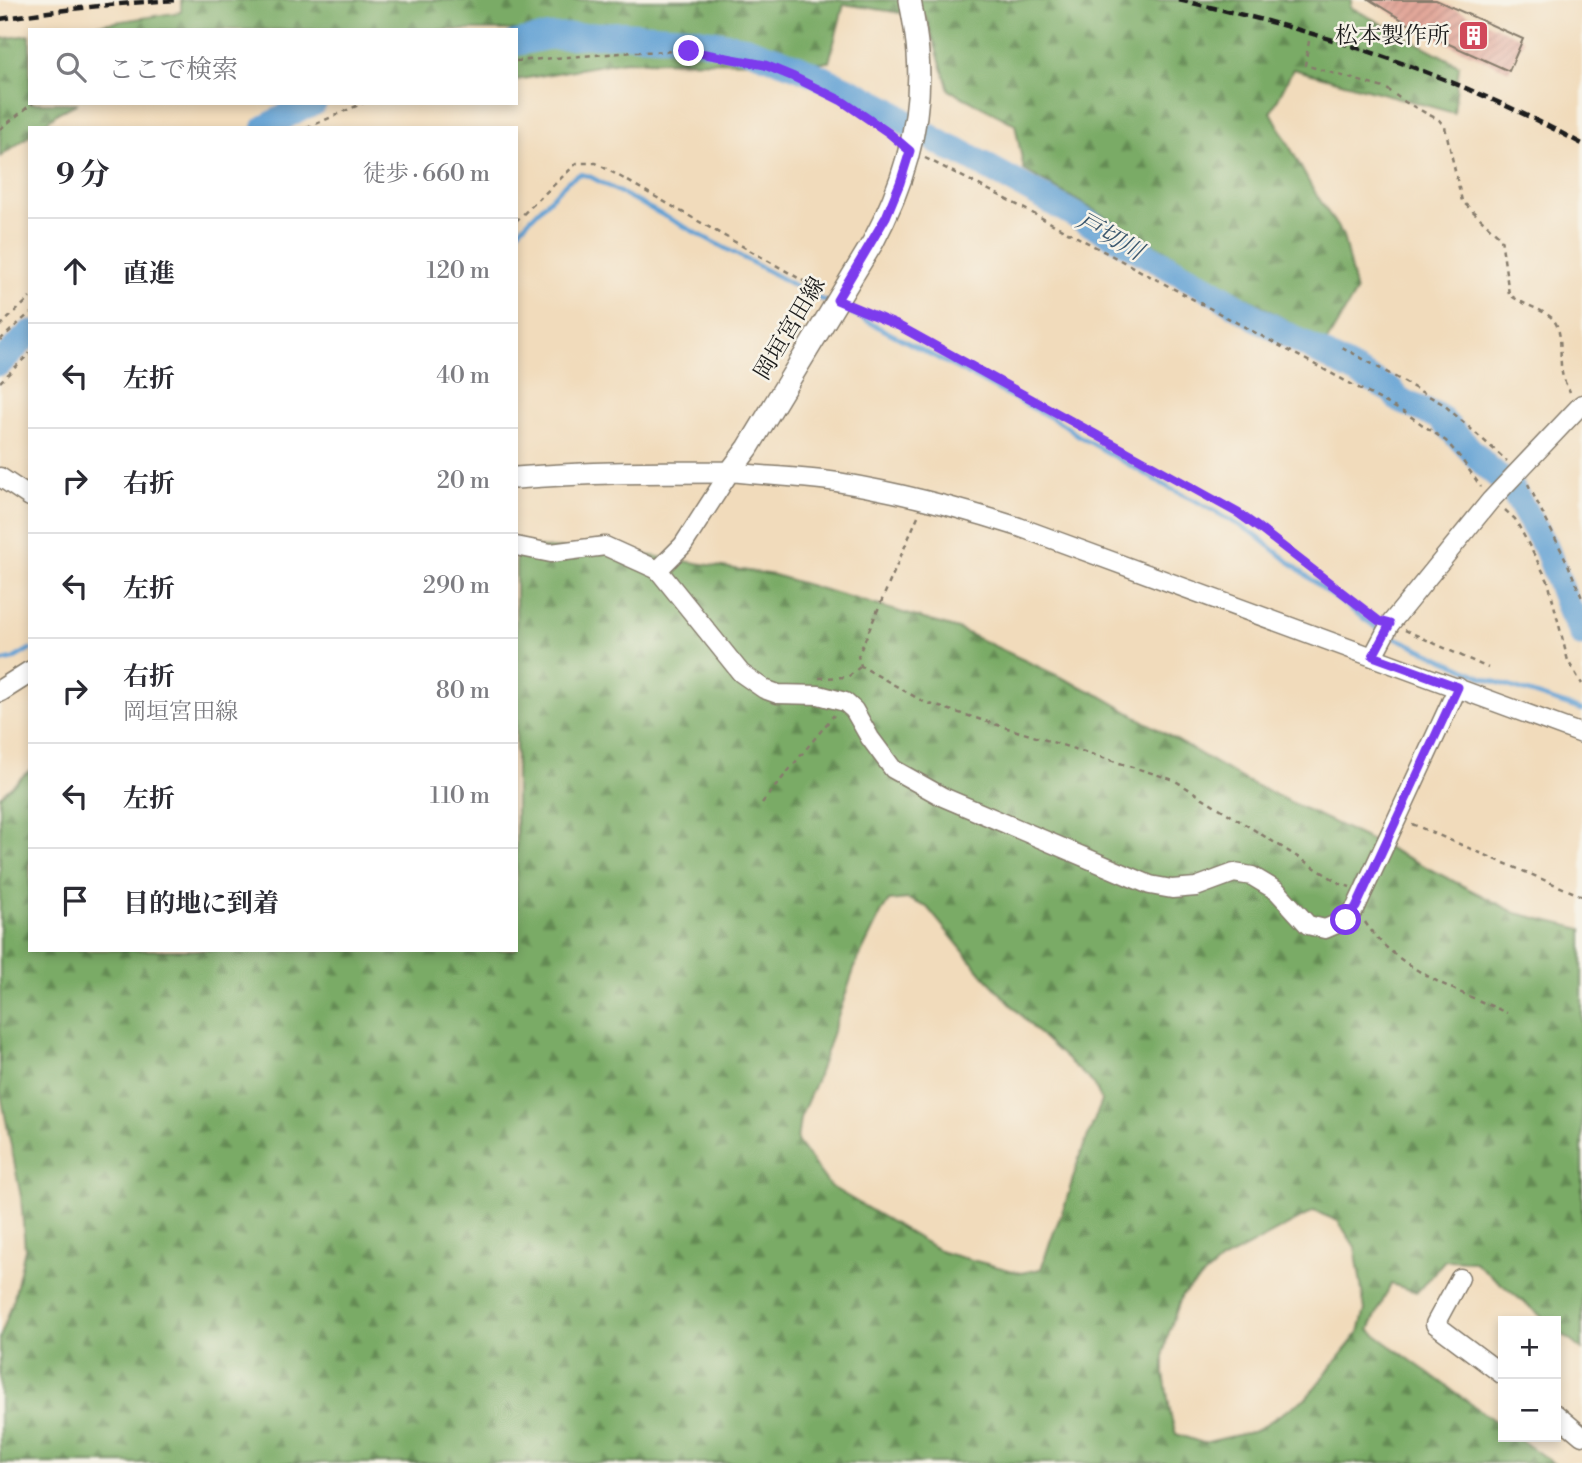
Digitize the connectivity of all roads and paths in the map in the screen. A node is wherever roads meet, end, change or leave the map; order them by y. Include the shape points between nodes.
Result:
1 (910, 0) edge
2 (1309, 41) dead end
3 (518, 61) edge
4 (30, 105) edge
5 (359, 105) edge
6 (311, 126) edge
7 (0, 129) edge
8 (911, 147) junction
9 (518, 219) edge
10 (28, 300) edge
11 (837, 300) junction
12 (28, 315) edge
13 (0, 326) edge
14 (0, 340) edge
15 (1342, 347) dead end
16 (28, 355) edge
17 (0, 382) edge
18 (1581, 405) edge
19 (730, 472) junction
20 (1519, 472) junction
21 (0, 477) edge
22 (518, 478) edge
23 (28, 496) edge
24 (924, 499) junction
25 (1490, 501) junction
26 (518, 546) edge
27 (658, 570) junction
28 (1582, 598) edge
29 (1390, 624) junction
30 (1373, 656) junction
31 (1488, 668) dead end
32 (28, 673) edge
33 (1582, 684) edge
34 (1458, 687) junction
35 (0, 691) edge
36 (845, 702) junction
37 (1582, 734) edge
38 (762, 803) dead end
39 (1396, 818) junction
40 (1363, 890) junction
41 (1582, 896) edge
42 (1356, 907) junction
43 (1507, 1013) dead end
44 (1460, 1278) dead end
45 (1498, 1371) edge
46 (1561, 1418) edge
47 (1582, 1436) edge

1 - 8 main road, 岡垣宮田線 via 919,75
2 - 18 path via 1305,65 1387,89 1445,127 1462,201 1502,238 1509,295 1556,323 1563,377
3 - 8 path via 689,51 765,65 842,101
4 - 7 path
5 - 6 path
8 - 11 main road, 岡垣宮田線 via 886,217
8 - 25 path via 1407,414 1446,441
9 - 11 path via 577,163 596,163
10 - 13 path
11 - 19 main road, 岡垣宮田線
11 - 29 path via 899,326 1238,513 1379,621
12 - 14 path
15 - 20 path via 1443,404
16 - 17 path
18 - 20 street
19 - 22 main road
19 - 24 street via 836,482
19 - 27 street via 683,545
20 - 25 street
20 - 28 path via 1547,520
21 - 23 street
24 - 30 street via 1020,527
24 - 40 path via 858,656 861,666 924,702 1174,780 1341,884
25 - 29 street
25 - 33 path via 1515,519 1548,581 1568,661
26 - 27 street via 551,553 605,546
27 - 36 street via 741,673 778,694 819,695
29 - 30 street
29 - 31 path
30 - 34 street
32 - 35 main road
34 - 37 street
34 - 39 street
36 - 38 path
36 - 42 street via 894,769 943,797 1150,885 1196,887 1234,873 1252,876 1277,891 1308,925 1325,929 1346,920
39 - 40 street
39 - 41 path
40 - 42 street
42 - 43 path via 1373,934 1407,965
44 - 45 street via 1436,1324
46 - 47 street

